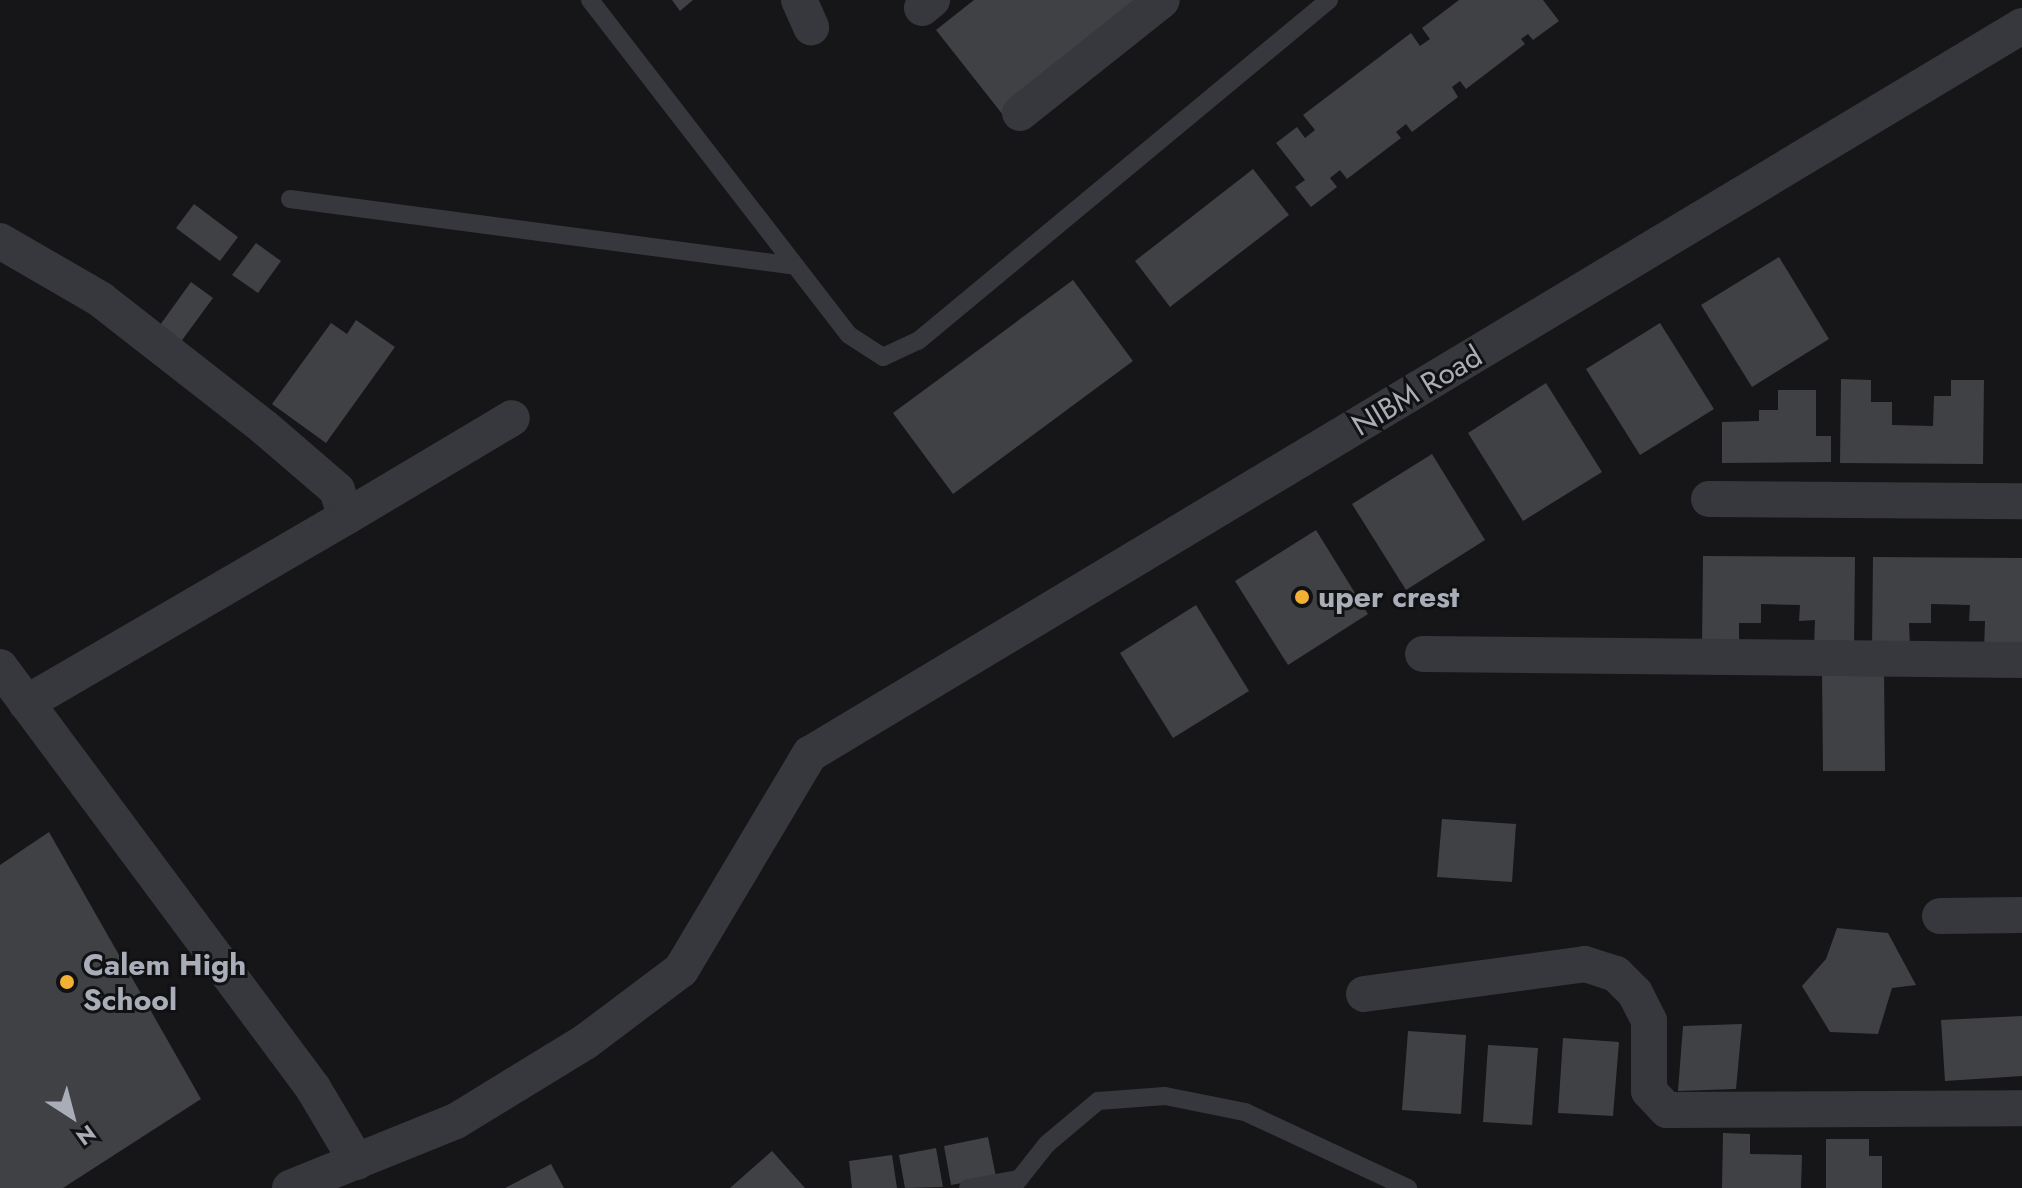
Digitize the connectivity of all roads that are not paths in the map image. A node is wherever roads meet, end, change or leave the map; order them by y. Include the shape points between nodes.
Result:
1 (590, 0) edge
2 (1162, 0) edge
3 (1329, 0) edge
4 (2022, 26) edge
5 (1020, 113) dead end
6 (290, 199) dead end
7 (0, 241) edge
8 (796, 266) junction
9 (512, 418) dead end
10 (1709, 499) dead end
11 (2022, 501) edge
12 (346, 517) junction
13 (1423, 654) dead end
14 (2022, 660) edge
15 (0, 667) edge
16 (26, 703) junction
17 (2022, 915) edge
18 (1940, 916) dead end
19 (1364, 994) dead end
20 (2022, 1108) edge
21 (357, 1162) junction
22 (1016, 1184) edge
23 (1402, 1187) edge
24 (290, 1188) edge
25 (968, 1188) edge

1 - 8 lane
2 - 5 street
3 - 8 lane via 918,341 883,357 849,335
4 - 21 street, NIBM Road via 810,754 681,970 527,1080 456,1121
6 - 8 lane
7 - 12 street via 100,299 265,428 337,490
9 - 12 street
10 - 11 street
12 - 16 street
13 - 14 street
15 - 16 street
16 - 21 street via 313,1088
17 - 18 street
19 - 20 street via 1585,964 1616,974 1635,993 1649,1021 1649,1091 1667,1110
21 - 24 street
22 - 23 lane via 1098,1101 1165,1096 1245,1112
22 - 25 lane

